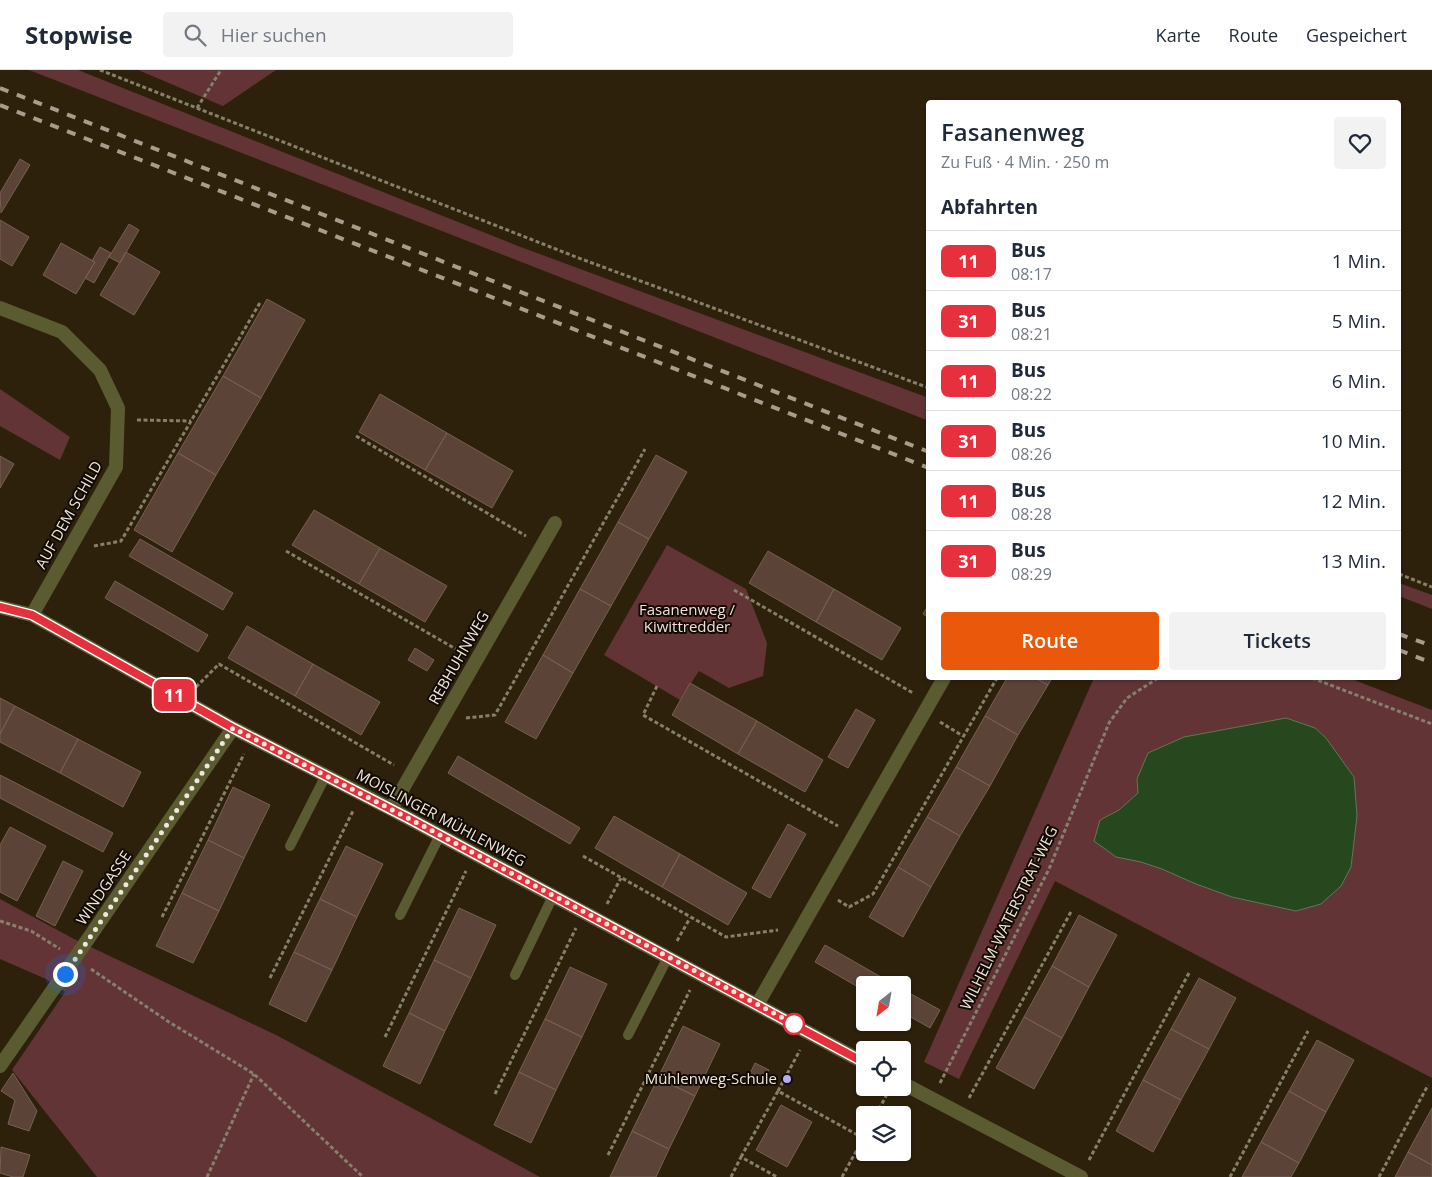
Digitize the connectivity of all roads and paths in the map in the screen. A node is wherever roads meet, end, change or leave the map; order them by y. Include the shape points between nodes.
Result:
1 (100, 70) edge
2 (221, 70) edge
3 (197, 108) junction
4 (261, 301) dead end
5 (0, 308) edge
6 (926, 387) edge
7 (117, 419) junction
8 (191, 421) junction
9 (356, 436) dead end
10 (645, 449) dead end
11 (555, 524) dead end
12 (542, 545) junction
13 (69, 550) junction
14 (286, 551) dead end
15 (1401, 575) edge
16 (1432, 587) edge
17 (734, 590) dead end
18 (0, 606) edge
19 (32, 615) junction
20 (476, 661) junction
21 (943, 680) edge
22 (996, 680) edge
23 (1155, 680) edge
24 (1317, 680) edge
25 (657, 686) dead end
26 (183, 700) junction
27 (927, 707) junction
28 (442, 721) junction
29 (1432, 724) edge
30 (233, 728) junction
31 (963, 736) junction
32 (253, 738) junction
33 (411, 774) junction
34 (326, 775) junction
35 (362, 794) junction
36 (391, 809) junction
37 (854, 835) junction
38 (440, 836) junction
39 (290, 846) dead end
40 (475, 854) junction
41 (583, 856) dead end
42 (621, 878) junction
43 (822, 891) junction
44 (553, 896) junction
45 (1072, 910) dead end
46 (584, 912) junction
47 (400, 915) dead end
48 (162, 917) dead end
49 (690, 918) junction
50 (598, 920) junction
51 (0, 921) edge
52 (795, 938) junction
53 (668, 957) junction
54 (76, 958) junction
55 (699, 973) junction
56 (1189, 973) dead end
57 (515, 975) dead end
58 (270, 978) dead end
59 (758, 1005) junction
60 (1308, 1030) dead end
61 (810, 1033) junction
62 (628, 1036) dead end
63 (385, 1037) dead end
64 (856, 1058) edge
65 (0, 1066) edge
66 (254, 1074) junction
67 (1428, 1085) dead end
68 (911, 1088) edge
69 (778, 1091) junction
70 (495, 1094) dead end
71 (932, 1099) junction
72 (961, 1114) junction
73 (856, 1132) edge
74 (856, 1151) edge
75 (608, 1155) dead end
76 (741, 1157) junction
77 (208, 1177) edge
78 (362, 1177) edge
79 (730, 1177) edge
80 (777, 1177) edge
81 (842, 1177) edge
82 (1081, 1177) edge
83 (1230, 1177) edge
84 (1379, 1177) edge

1 - 3 path
2 - 3 path
3 - 6 path via 576,257
4 - 8 path
5 - 7 street, AUF DEM SCHILD via 62,332 100,370 118,408
7 - 8 path
7 - 13 street, AUF DEM SCHILD via 116,466
8 - 13 path via 121,541
9 - 12 path
10 - 28 path via 495,715
11 - 12 street, REBHUHNWEG
12 - 20 street, REBHUHNWEG
13 - 19 street, AUF DEM SCHILD
14 - 20 path
15 - 16 path
17 - 27 path
18 - 19 street, MOISLINGER MÜHLENWEG
19 - 26 street, MOISLINGER MÜHLENWEG
20 - 28 street, REBHUHNWEG
21 - 27 street
22 - 31 path
23 - 71 path, WILHELM-WATERSTRAT-WEG via 1127,698 1109,723 1048,869
24 - 29 path
25 - 37 path via 643,715
26 - 30 street, MOISLINGER MÜHLENWEG
26 - 33 path via 219,664
27 - 31 path
27 - 37 street
28 - 33 street, REBHUHNWEG
30 - 32 street, MOISLINGER MÜHLENWEG
30 - 54 street, WINDGASSE
31 - 43 path via 872,894 849,907
32 - 34 street, MOISLINGER MÜHLENWEG
32 - 48 path
33 - 36 street, REBHUHNWEG
34 - 35 street, MOISLINGER MÜHLENWEG
34 - 39 lane
35 - 36 street, MOISLINGER MÜHLENWEG
35 - 58 path
36 - 38 street, MOISLINGER MÜHLENWEG
37 - 43 street
38 - 40 street, MOISLINGER MÜHLENWEG
38 - 47 lane
40 - 44 street, MOISLINGER MÜHLENWEG
40 - 63 path
41 - 42 path
42 - 49 path
42 - 50 path
43 - 52 street
44 - 46 street, MOISLINGER MÜHLENWEG
44 - 57 lane
45 - 72 path
46 - 50 street, MOISLINGER MÜHLENWEG
46 - 70 path
49 - 52 path via 726,937 780,930
49 - 53 path
50 - 53 street, MOISLINGER MÜHLENWEG
51 - 54 path via 31,931
52 - 59 street
53 - 55 street, MOISLINGER MÜHLENWEG
53 - 62 lane
54 - 65 street, WINDGASSE
54 - 66 path
55 - 59 street, MOISLINGER MÜHLENWEG
55 - 75 path
56 - 82 path
59 - 61 street, MOISLINGER MÜHLENWEG
60 - 83 path
61 - 64 street, MOISLINGER MÜHLENWEG
61 - 69 path
66 - 77 path
66 - 78 path
67 - 84 path
68 - 71 street
69 - 73 path
69 - 76 path
71 - 72 street
72 - 82 street
74 - 81 path
76 - 79 path
76 - 80 path

